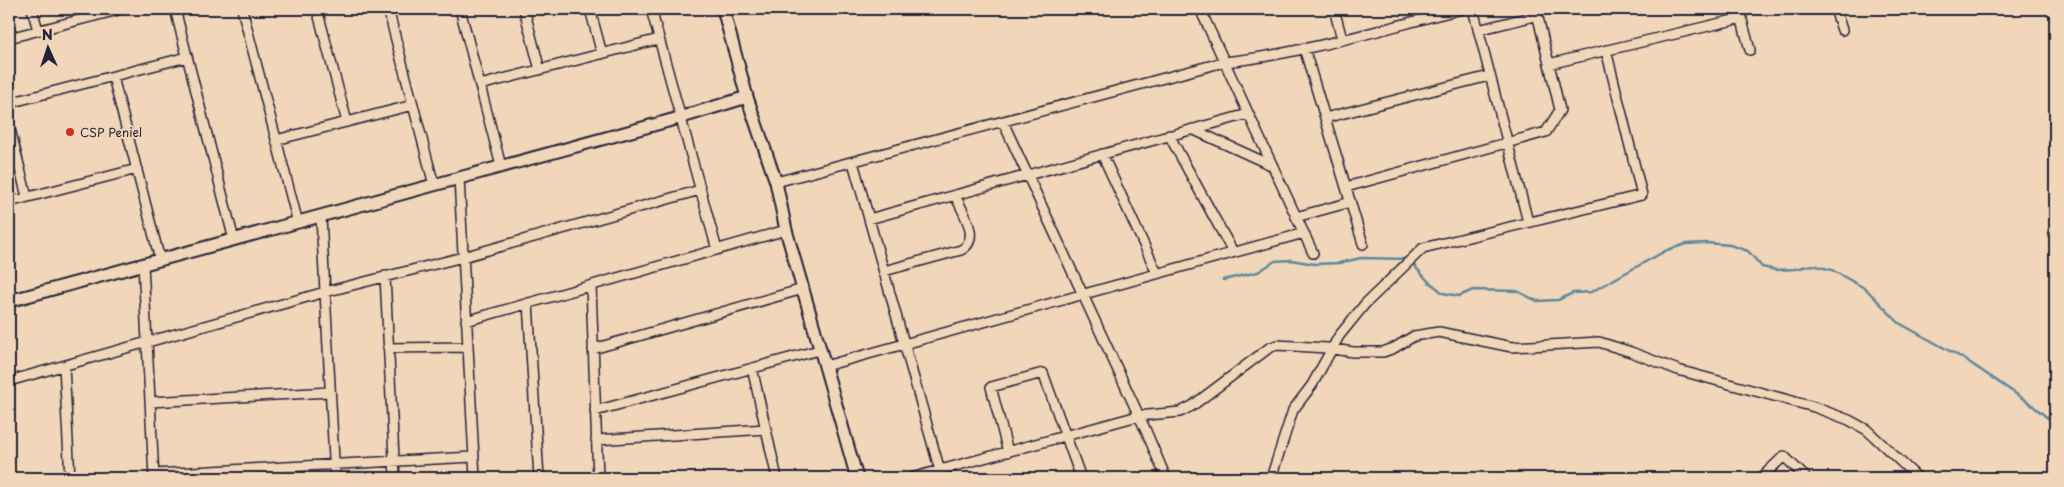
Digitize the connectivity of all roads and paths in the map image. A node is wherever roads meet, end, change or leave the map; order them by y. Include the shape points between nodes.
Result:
1 (32, 9) edge
2 (122, 9) edge
3 (175, 9) edge
4 (242, 9) edge
5 (317, 9) edge
6 (388, 9) edge
7 (460, 9) edge
8 (524, 9) edge
9 (590, 9) edge
10 (651, 9) edge
11 (723, 9) edge
12 (1201, 9) edge
13 (1334, 9) edge
14 (1462, 9) edge
15 (1472, 9) edge
16 (1835, 9) edge
17 (96, 12) edge
18 (1537, 12) edge
19 (1740, 13) edge
20 (38, 30) junction
21 (1478, 30) junction
22 (1842, 30) dead end
23 (9, 38) edge
24 (1342, 39) junction
25 (659, 40) junction
26 (1304, 48) junction
27 (1606, 50) junction
28 (1750, 50) dead end
29 (602, 54) junction
30 (187, 57) junction
31 (1224, 62) junction
32 (1549, 64) junction
33 (540, 70) junction
34 (113, 76) junction
35 (1489, 76) junction
36 (480, 85) junction
37 (747, 96) junction
38 (9, 103) edge
39 (413, 105) junction
40 (1248, 114) junction
41 (679, 118) junction
42 (1325, 118) junction
43 (347, 122) junction
44 (1004, 122) junction
45 (9, 125) edge
46 (1192, 129) junction
47 (1169, 135) junction
48 (276, 140) junction
49 (1507, 144) junction
50 (1102, 154) junction
51 (853, 162) junction
52 (501, 166) junction
53 (1273, 166) junction
54 (137, 169) junction
55 (1027, 174) junction
56 (459, 178) junction
57 (776, 182) junction
58 (434, 185) junction
59 (1346, 187) junction
60 (700, 190) junction
61 (955, 195) junction
62 (28, 197) junction
63 (9, 202) edge
64 (1351, 202) junction
65 (321, 216) junction
66 (1296, 216) junction
67 (869, 219) junction
68 (1528, 222) junction
69 (298, 223) junction
70 (786, 230) junction
71 (1304, 233) junction
72 (234, 240) junction
73 (1363, 244) dead end
74 (716, 250) junction
75 (1232, 252) junction
76 (1313, 253) dead end
77 (463, 257) junction
78 (160, 260) junction
79 (143, 264) junction
80 (884, 271) junction
81 (1157, 274) junction
82 (384, 276) junction
83 (591, 286) junction
84 (802, 289) junction
85 (325, 292) junction
86 (1083, 295) junction
87 (9, 301) edge
88 (528, 303) junction
89 (466, 321) junction
90 (147, 343) junction
91 (904, 344) junction
92 (468, 347) junction
93 (388, 348) junction
94 (1332, 348) junction
95 (593, 349) junction
96 (819, 350) junction
97 (64, 366) junction
98 (825, 366) junction
99 (752, 368) junction
100 (9, 381) edge
101 (330, 392) junction
102 (150, 402) junction
103 (595, 411) junction
104 (1138, 416) junction
105 (766, 429) junction
106 (1067, 436) junction
107 (596, 440) junction
108 (1008, 452) junction
109 (473, 457) junction
110 (394, 462) junction
111 (334, 465) junction
112 (941, 474) edge
113 (154, 476) edge
114 (70, 478) edge
115 (335, 478) edge
116 (395, 478) edge
117 (474, 478) edge
118 (539, 478) edge
119 (598, 478) edge
120 (777, 478) edge
121 (857, 478) edge
122 (911, 478) edge
123 (1081, 478) edge
124 (1166, 478) edge
125 (1271, 478) edge
126 (1762, 478) edge
127 (1806, 478) edge
128 (1918, 478) edge

1 - 20 street
2 - 17 street
3 - 30 street
4 - 48 street
5 - 43 street
6 - 39 street
7 - 36 street
8 - 33 street
9 - 29 street
10 - 25 street
11 - 37 street
12 - 31 street
13 - 24 street
14 - 24 street
15 - 21 street
16 - 22 street
17 - 20 street
18 - 21 street
18 - 32 street
19 - 27 street
19 - 28 street
20 - 23 street
21 - 35 street
24 - 26 street
25 - 29 street
25 - 41 street
26 - 31 street
26 - 42 street
27 - 32 street
27 - 68 street via 1642,196
29 - 33 street
30 - 34 street
30 - 72 street
31 - 40 street
31 - 44 street
32 - 49 street via 1560,110 1546,132
33 - 36 street
34 - 38 street
34 - 54 street
35 - 42 street
35 - 49 street
36 - 52 street
37 - 41 street
37 - 57 street
39 - 43 street
39 - 58 street
40 - 46 street
40 - 53 street
41 - 52 street
41 - 60 street
42 - 59 street
43 - 48 street
44 - 51 street
44 - 55 street
45 - 62 street
46 - 47 street
46 - 53 street
47 - 50 street
47 - 75 street
48 - 69 street
49 - 59 street
49 - 68 street
50 - 55 street
50 - 81 street
51 - 57 street
51 - 67 street
52 - 56 street
53 - 66 street
54 - 62 street
54 - 78 street
55 - 61 street
55 - 86 street
56 - 58 street
56 - 77 street
57 - 70 street
58 - 65 street
59 - 64 street
60 - 74 street
60 - 77 street
61 - 67 street
61 - 80 street via 971,234 966,248
62 - 63 street
64 - 66 street
64 - 73 street
65 - 69 street
65 - 85 street
66 - 71 street
67 - 80 street
68 - 94 street via 1423,248 1365,304
69 - 72 street
70 - 74 street
70 - 84 street
71 - 75 street
71 - 76 street
72 - 78 street
74 - 83 street
75 - 81 street
77 - 82 street
77 - 89 street
78 - 79 street
79 - 87 street
79 - 90 street
80 - 91 street
81 - 86 street
82 - 85 street
82 - 93 street
83 - 88 street
83 - 95 street
84 - 95 street
84 - 96 street
85 - 90 street
85 - 101 street
86 - 91 street
86 - 104 street
88 - 89 street
88 - 118 street
89 - 92 street
90 - 97 street
90 - 102 street
91 - 98 street
91 - 112 street
92 - 93 street
92 - 109 street
93 - 110 street
94 - 104 street via 1277,345 1185,410
94 - 125 street via 1312,385 1293,410
94 - 128 street via 1383,352 1414,336 1439,332 1512,346 1599,342 1678,370 1850,420 1867,430
95 - 103 street
96 - 98 street
96 - 99 street
97 - 100 street
97 - 114 street
98 - 121 street
99 - 103 street
99 - 105 street
101 - 102 street
101 - 111 street
102 - 113 street
103 - 107 street
104 - 106 street
104 - 124 street
105 - 107 street
105 - 120 street
106 - 108 street
106 - 108 street via 1044,373 991,387
106 - 123 street
107 - 119 street
108 - 112 street
109 - 110 street
109 - 117 street
110 - 111 street
110 - 116 street
111 - 113 street
111 - 115 street
112 - 122 street
126 - 127 street via 1784,456

